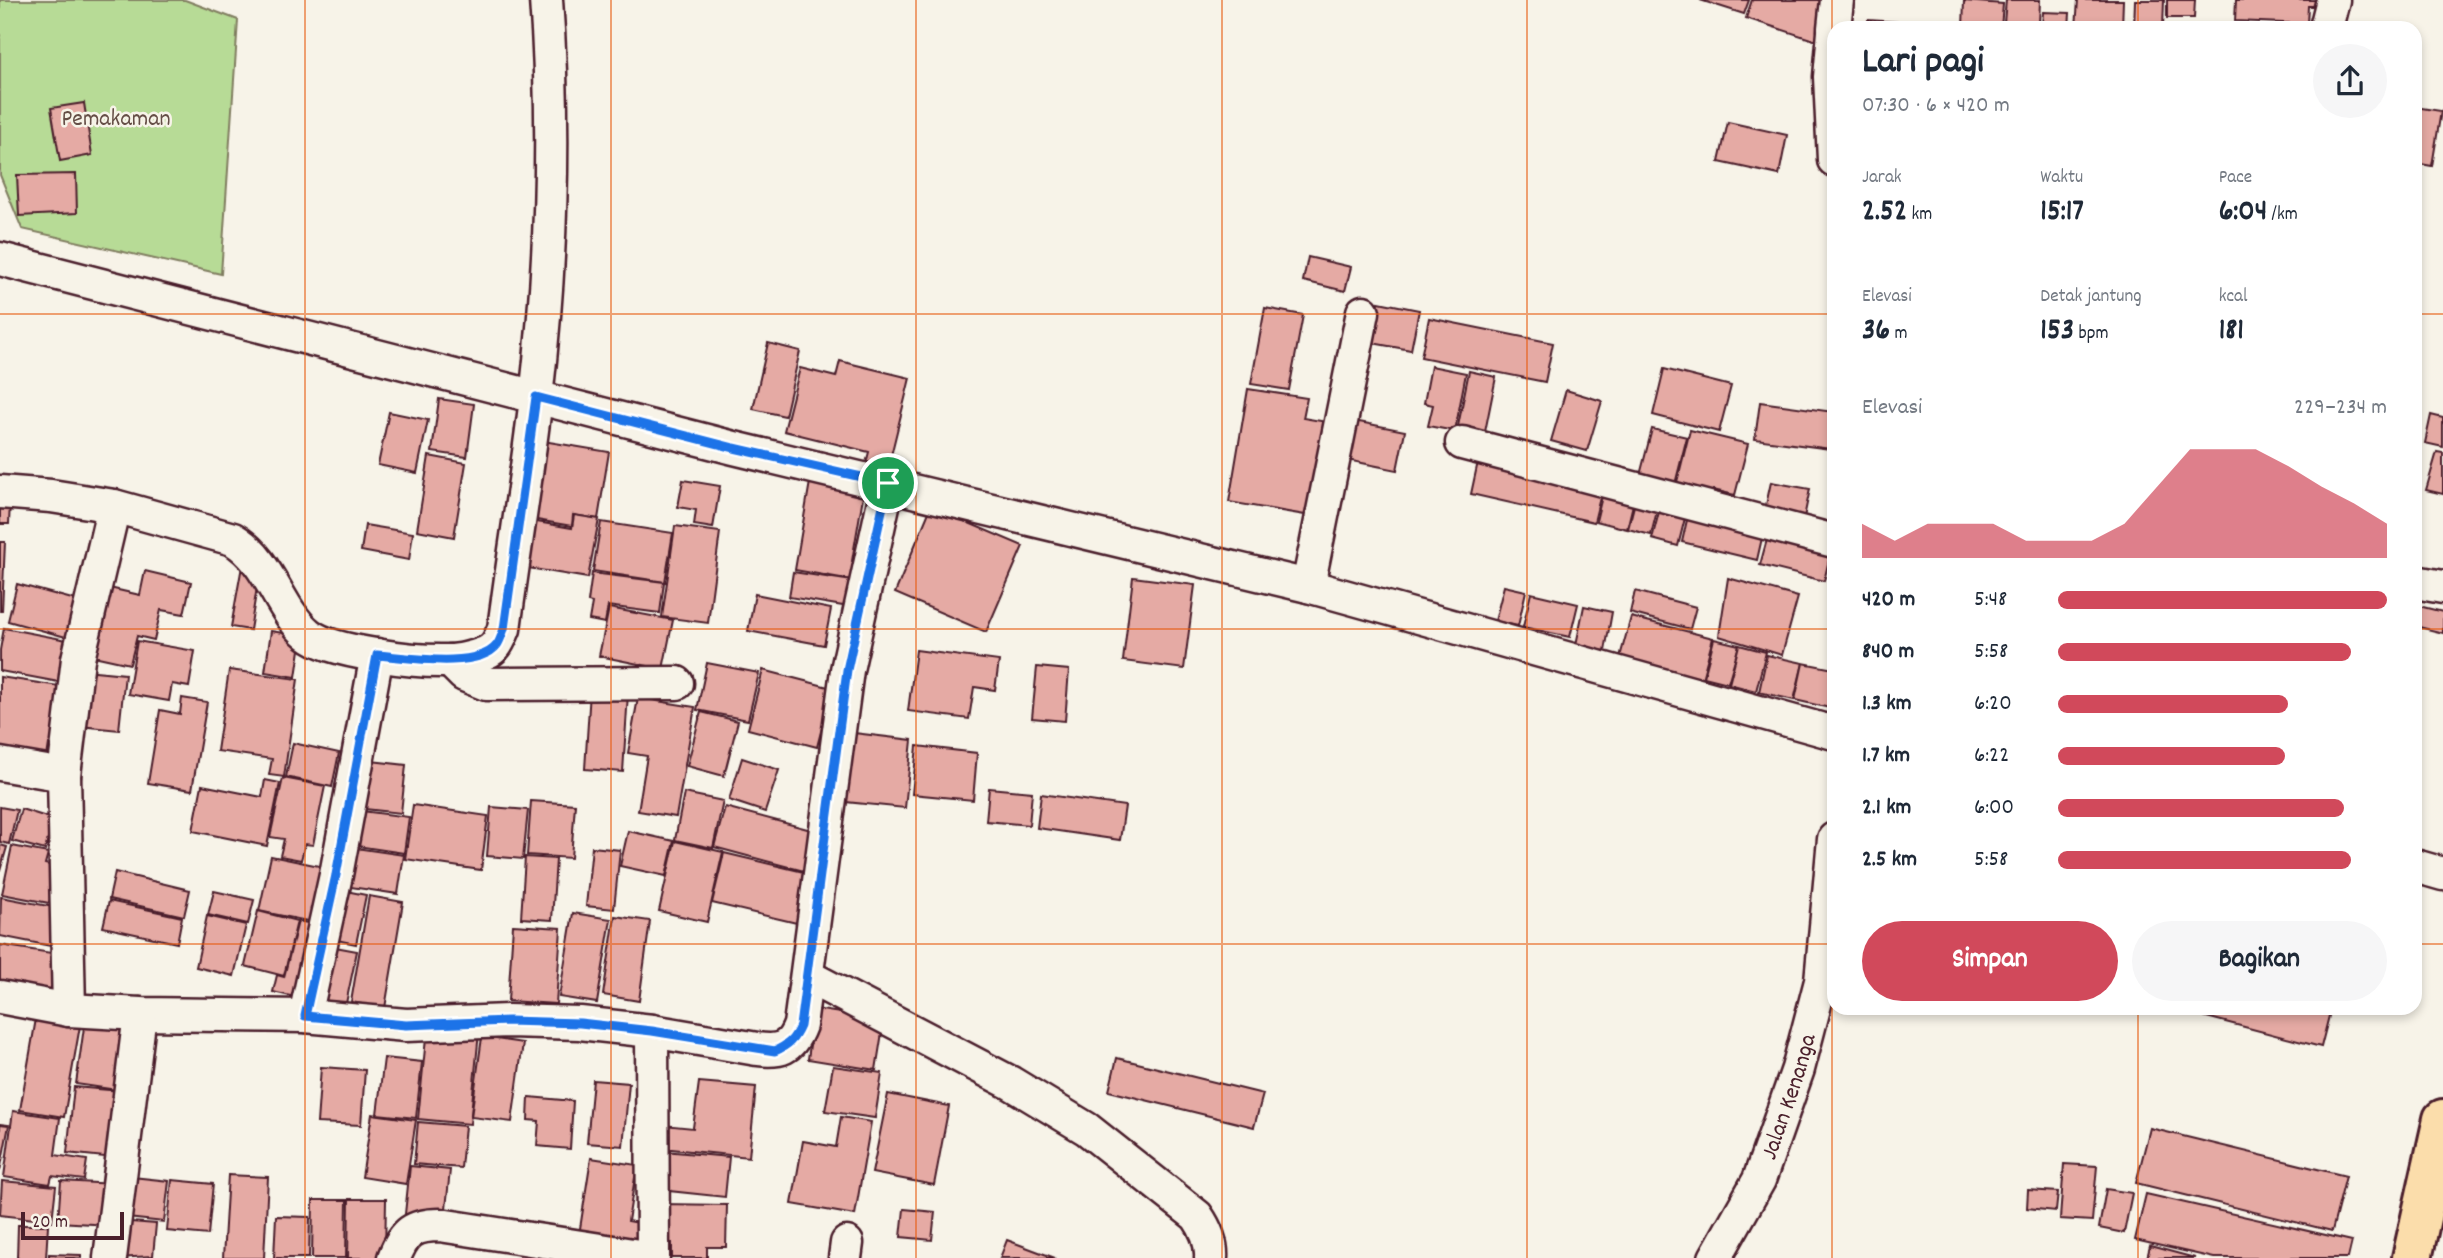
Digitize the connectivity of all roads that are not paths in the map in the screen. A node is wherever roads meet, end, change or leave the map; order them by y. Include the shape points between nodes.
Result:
1 (546, 0) edge
2 (1837, 0) edge
3 (2333, 0) edge
4 (1835, 21) edge
5 (2328, 21) edge
6 (0, 259) edge
7 (1363, 312) dead end
8 (536, 397) junction
9 (1462, 443) dead end
10 (888, 483) junction
11 (0, 492) edge
12 (114, 506) junction
13 (1827, 539) edge
14 (2422, 583) edge
15 (1308, 586) junction
16 (2443, 587) edge
17 (377, 655) junction
18 (450, 662) junction
19 (677, 683) dead end
20 (1827, 731) edge
21 (0, 764) edge
22 (64, 775) junction
23 (2422, 868) edge
24 (2443, 874) edge
25 (1827, 915) edge
26 (807, 976) junction
27 (0, 997) edge
28 (69, 1010) junction
29 (140, 1014) junction
30 (305, 1016) junction
31 (652, 1031) junction
32 (2443, 1119) edge
33 (110, 1258) edge
34 (394, 1258) edge
35 (652, 1258) edge
36 (1211, 1258) edge
37 (1715, 1258) edge
38 (2412, 1258) edge

1 - 8 street via 551,69 548,249
2 - 4 street
3 - 5 street
6 - 8 street
7 - 15 street
8 - 10 street
8 - 18 street via 504,629 497,645 485,653
9 - 13 street
10 - 15 street
10 - 26 street via 847,670
11 - 12 street
12 - 17 street via 233,539 258,561 311,637
12 - 22 street via 78,659
14 - 16 street
15 - 20 street
17 - 18 street
17 - 30 street
18 - 19 street via 464,675 486,684
21 - 22 street
22 - 28 street
23 - 24 street
25 - 37 street, Jalan Kenanga via 1821,981 1798,1069 1759,1180
26 - 31 street via 800,1026 795,1037 775,1051
26 - 36 street via 1011,1083 1087,1129 1198,1216 1207,1230
27 - 28 street
28 - 29 street
29 - 30 street
29 - 33 street
30 - 31 street via 406,1025 580,1023
31 - 35 street
32 - 38 main road
34 - 35 street via 408,1233 422,1226

